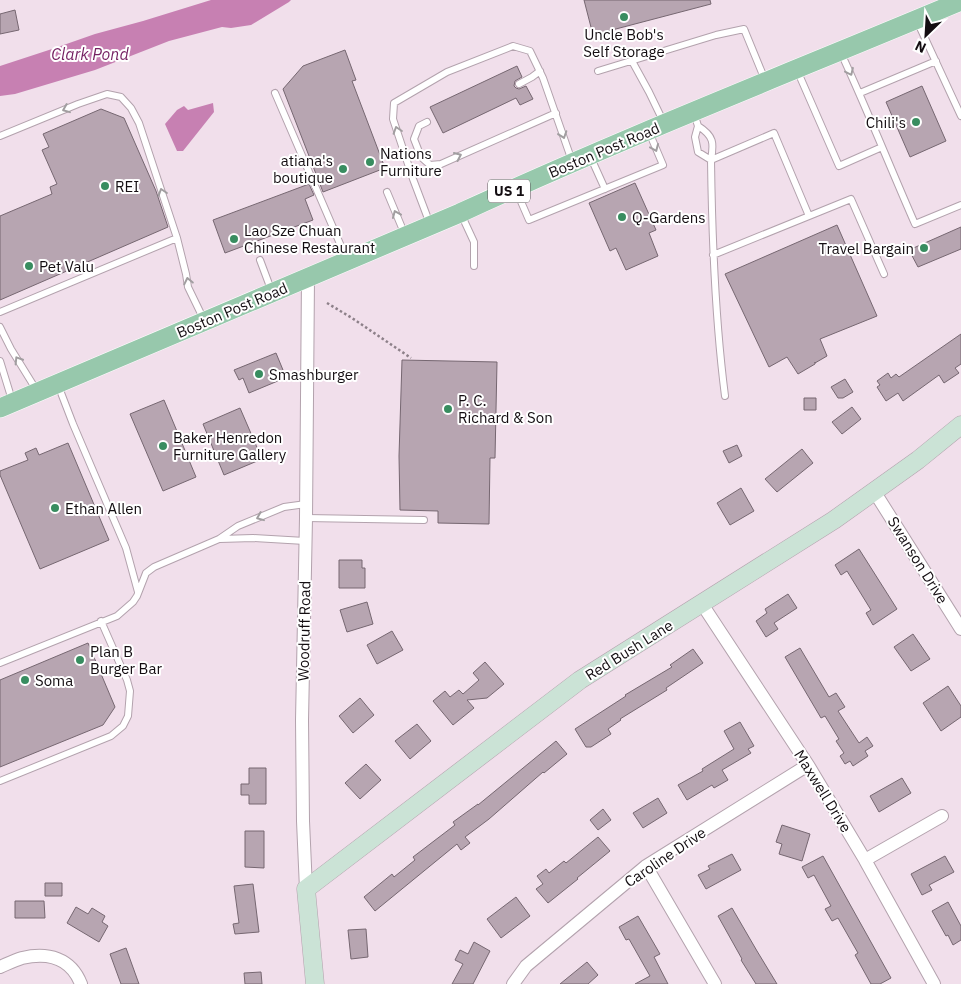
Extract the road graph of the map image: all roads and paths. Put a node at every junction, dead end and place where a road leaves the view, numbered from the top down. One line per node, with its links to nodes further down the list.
1 (961, 0): 2 (main road, Boston Post Road / US 1)
2 (917, 19): 3 (main road, Boston Post Road / US 1); 5 (lane)
3 (840, 52): 6 (main road, Boston Post Road / US 1); 12 (lane, one-way to 12)
4 (632, 60): 8 (lane); 9 (lane); 17 (lane)
5 (936, 61): 12 (lane); 14 (lane)
6 (796, 69): 9 (main road, Boston Post Road / US 1); 19 (lane)
7 (540, 71): 10 (lane); 13 (lane); 28 (lane, one-way to 7)
8 (598, 72)
9 (766, 81): 15 (main road, Boston Post Road / US 1)
10 (519, 84)
11 (275, 93): 33 (lane)
12 (860, 93): 19 (lane)
13 (556, 113): 16 (lane, one-way to 13); 20 (lane, one-way to 20)
14 (961, 116)
15 (696, 119): 17 (main road, Boston Post Road / US 1); 21 (lane); 21 (lane)
16 (426, 122)
17 (656, 128): 20 (main road, Boston Post Road / US 1); 23 (lane, one-way to 23)
18 (0, 136): 30 (lane, one-way to 18)
19 (882, 147): 25 (lane)
20 (581, 159): 22 (main road, Boston Post Road / US 1); 23 (lane)
21 (711, 160): 27 (lane); 31 (lane)
22 (515, 187): 23 (lane); 26 (main road, Boston Post Road / US 1)
23 (605, 189)
24 (387, 192): 29 (lane, one-way to 24)
25 (961, 206)
26 (460, 213): 28 (main road, Boston Post Road / US 1); 34 (lane)
27 (809, 216): 31 (lane); 35 (lane)
28 (431, 225): 29 (main road, Boston Post Road / US 1)
29 (405, 236): 33 (main road, Boston Post Road / US 1)
30 (177, 238): 39 (lane); 40 (lane, one-way to 30)
31 (713, 255): 46 (lane)
32 (260, 260): 37 (lane)
33 (348, 261): 36 (main road, Boston Post Road / US 1)
34 (474, 266)
35 (884, 274)
36 (308, 278): 37 (main road, Boston Post Road / US 1); 50 (street, Woodruff Road)
37 (273, 293): 40 (main road, Boston Post Road / US 1)
38 (327, 303): 42 (path)
39 (0, 312)
40 (205, 322): 44 (main road, Boston Post Road / US 1)
41 (0, 327): 45 (lane, one-way to 41)
42 (411, 358)
43 (0, 360): 47 (lane)
44 (58, 384): 45 (main road, Boston Post Road / US 1); 55 (lane)
45 (38, 392): 47 (main road, Boston Post Road / US 1)
46 (725, 396)
47 (6, 405)
48 (961, 425): 49 (street, Red Bush Lane)
49 (874, 491): 56 (street, Red Bush Lane); 58 (street, Swanson Drive)
50 (306, 504): 51 (street, Woodruff Road); 53 (lane, one-way to 53)
51 (306, 518): 52 (lane); 54 (street, Woodruff Road)
52 (424, 520)
53 (219, 539): 54 (lane); 55 (lane)
54 (305, 541): 65 (street, Woodruff Road)
55 (138, 592): 57 (lane)
56 (702, 604): 60 (street, Maxwell Drive); 65 (street, Red Bush Lane)
57 (101, 621): 59 (lane); 61 (lane)
58 (961, 629)
59 (0, 663)
60 (808, 765): 63 (street, Maxwell Drive); 64 (street, Caroline Drive)
61 (0, 781)
62 (942, 816): 63 (street)
63 (866, 860): 71 (street, Maxwell Drive)
64 (646, 866): 69 (street, Caroline Drive); 70 (street)
65 (306, 889): 68 (street, Woodruff Road)
66 (0, 967): 67 (street)
67 (81, 984)
68 (314, 984)
69 (513, 984)
70 (715, 984)
71 (934, 984)

